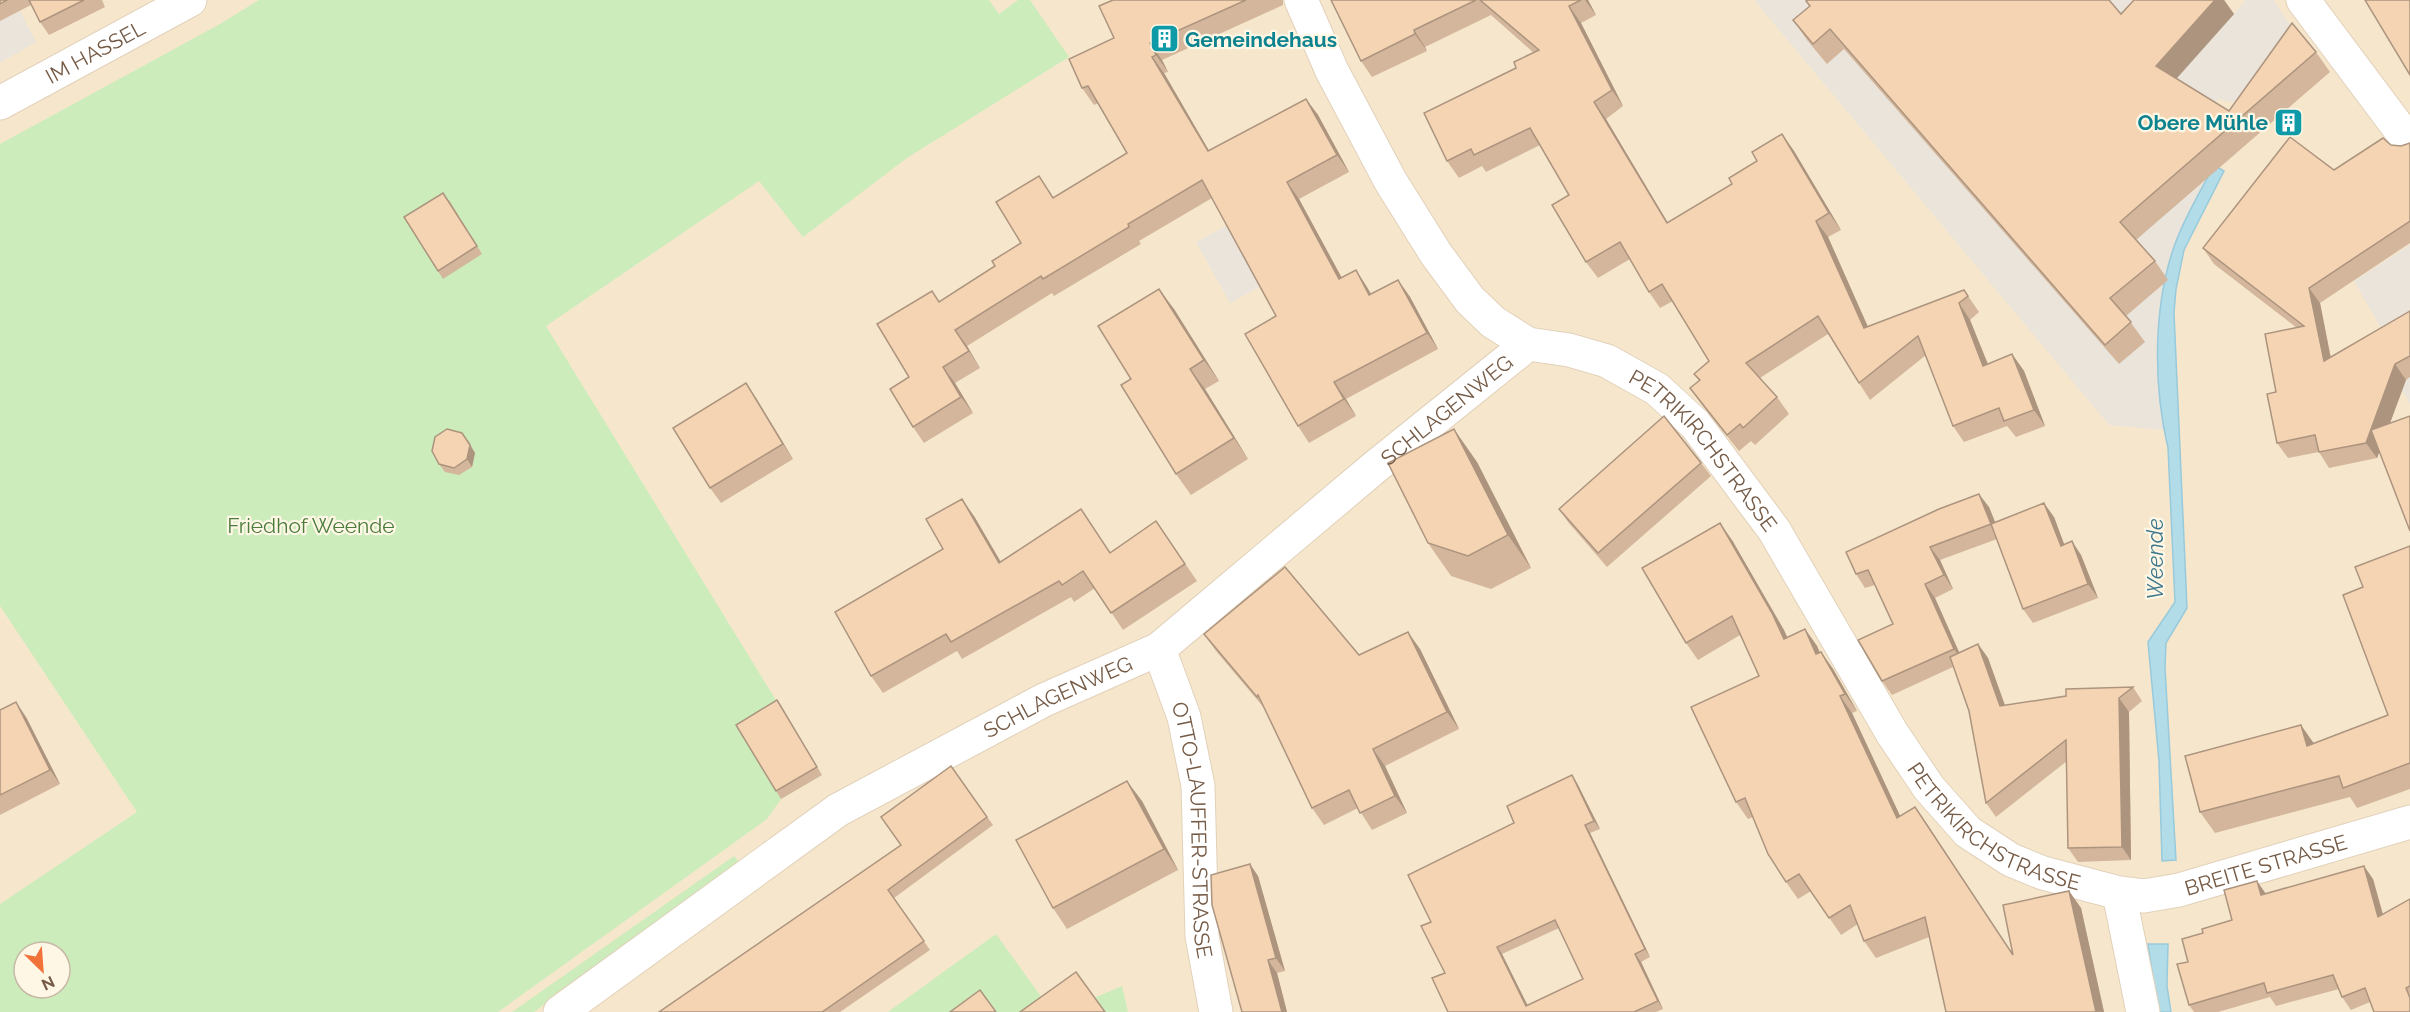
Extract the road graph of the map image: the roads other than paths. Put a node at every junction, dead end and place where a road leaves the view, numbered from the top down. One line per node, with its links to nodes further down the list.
1 (190, 0): 4 (street, IM HASSEL)
2 (1301, 0): 6 (street, PETRIKIRCHSTRASSE)
3 (2312, 13): 5 (street)
4 (0, 103)
5 (2410, 143)
6 (1528, 344): 7 (street, SCHLAGENWEG); 9 (street, PETRIKIRCHSTRASSE)
7 (1159, 649): 10 (street, SCHLAGENWEG); 11 (street, OTTO-LAUFFER-STRASSE)
8 (2408, 829): 9 (street, BREITE STRASSE)
9 (2119, 893): 12 (street)
10 (560, 1012)
11 (1216, 1012)
12 (2143, 1012)

